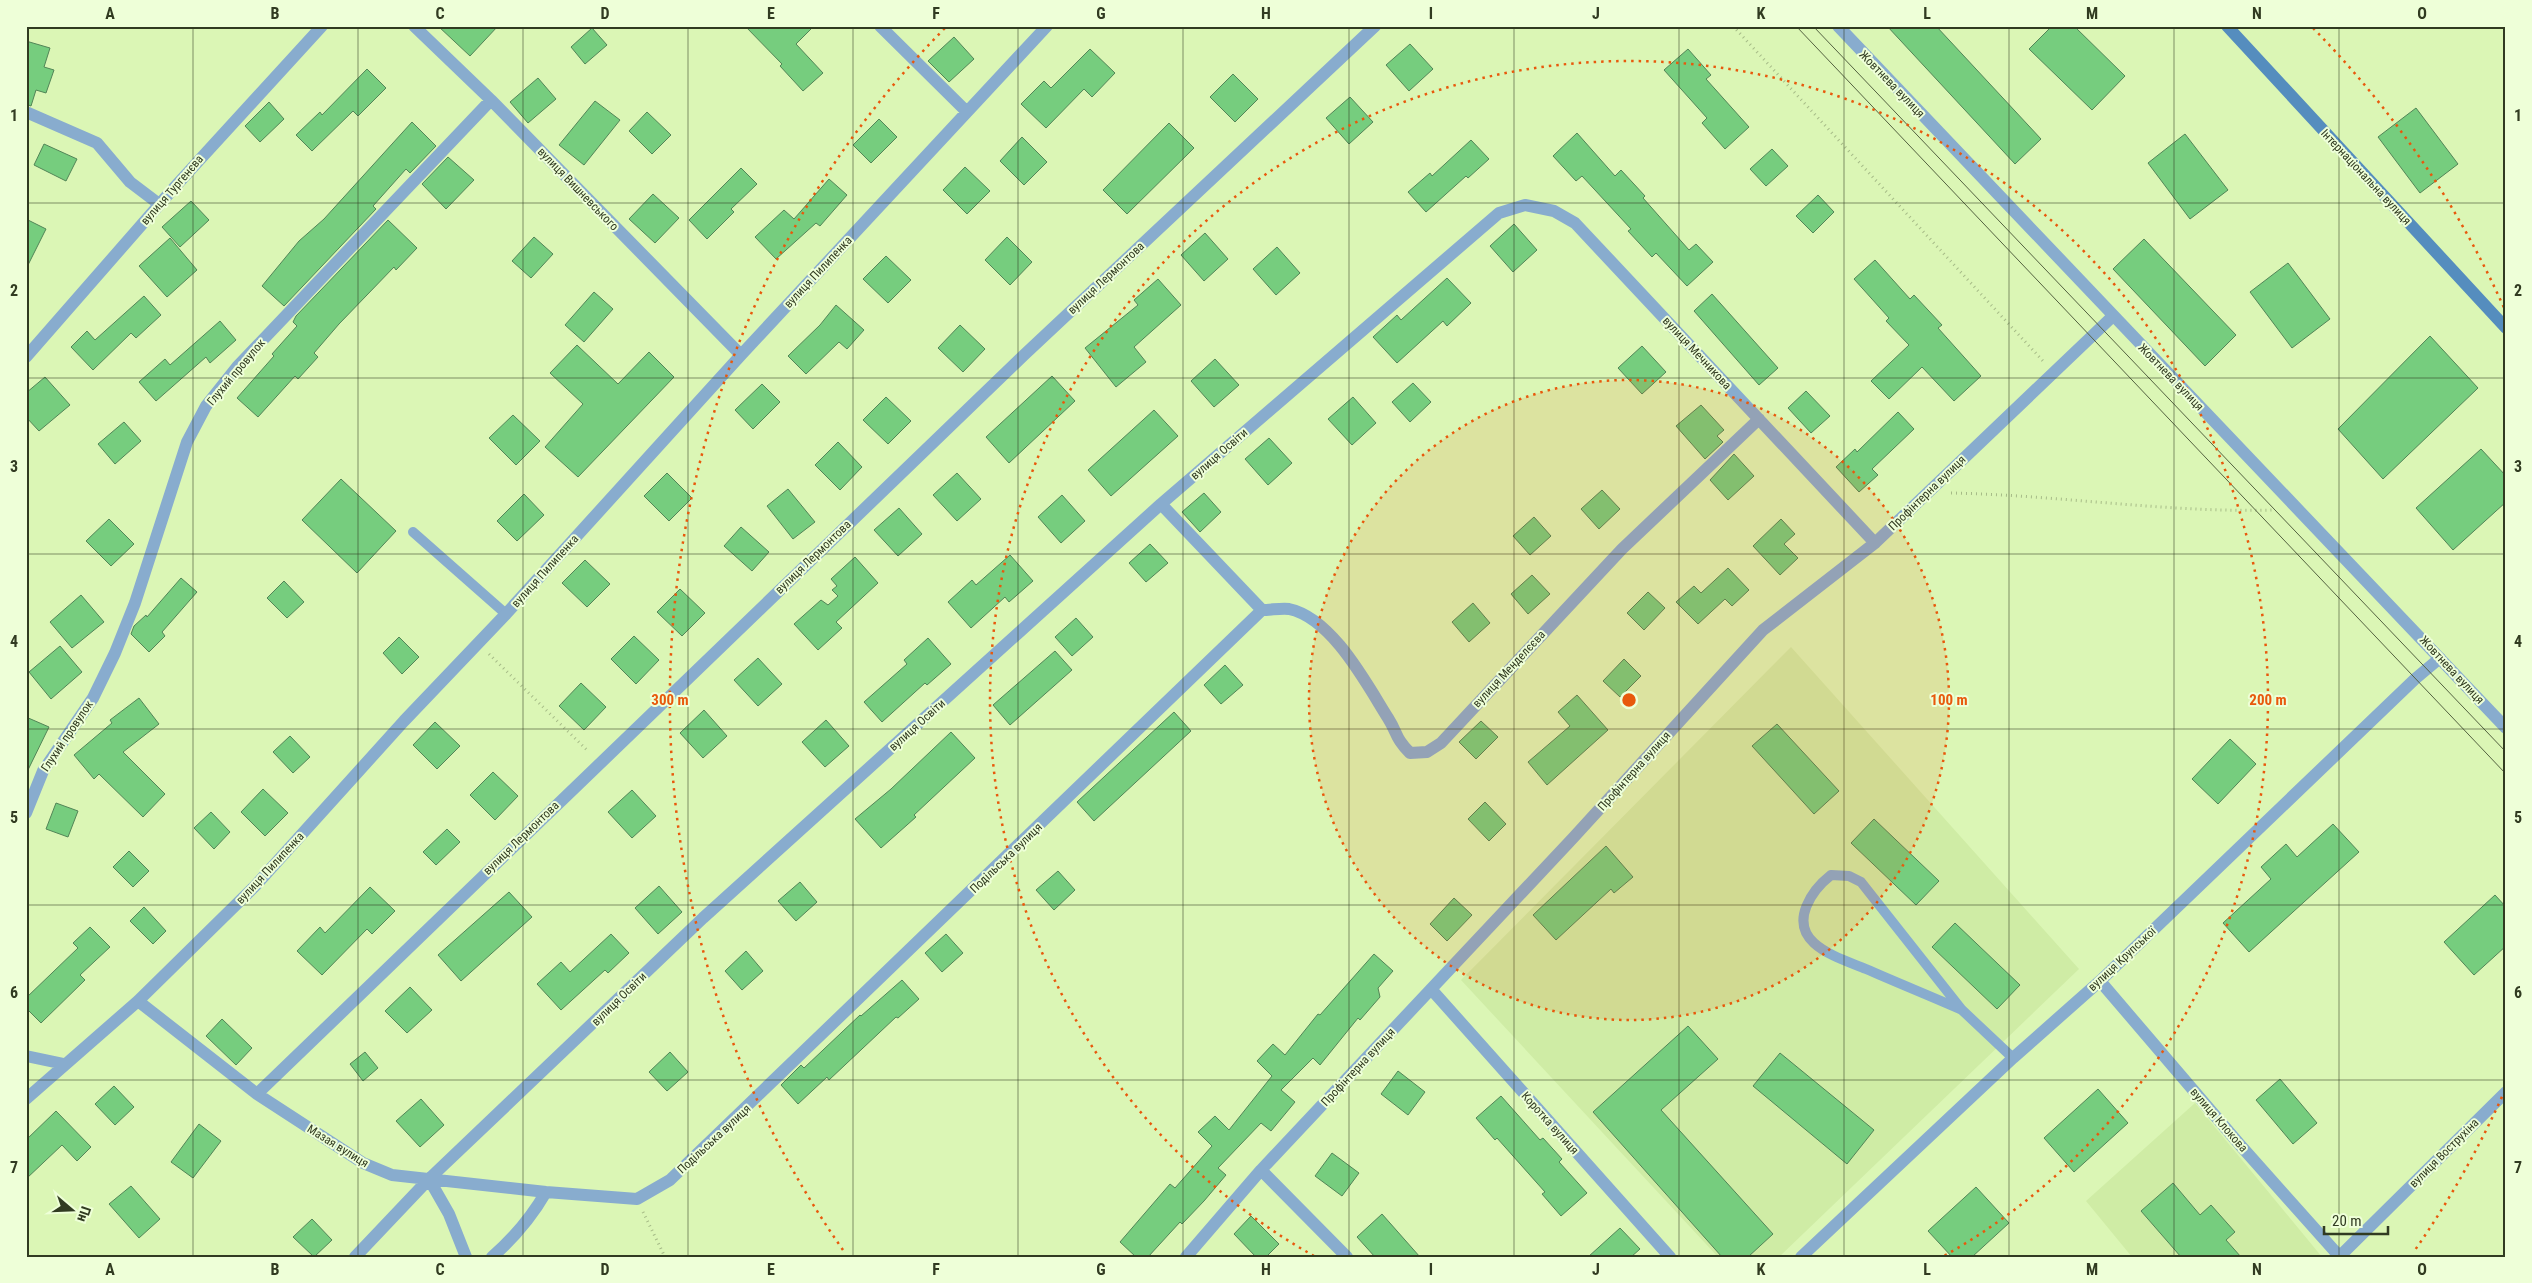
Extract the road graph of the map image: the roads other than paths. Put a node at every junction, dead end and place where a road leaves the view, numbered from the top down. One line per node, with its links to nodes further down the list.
1 (322, 26): 11 (street, вулиця Тургенєва)
2 (414, 26): 8 (street, вулиця Вишневського)
3 (880, 26): 10 (street)
4 (1047, 26): 10 (street, вулиця Пилипенка)
5 (1374, 26): 34 (street, вулиця Лермонтова)
6 (1838, 26): 13 (street, Жовтнева вулиця)
7 (2227, 26): 14 (main road, Інтернаціональна вулиця)
8 (491, 100): 15 (street, вулиця Вишневського); 25 (street, Глухий провулок)
9 (26, 112): 11 (street)
10 (967, 112): 15 (street, вулиця Пилипенка)
11 (159, 204): 16 (street, вулиця Тургенєва)
12 (1499, 213): 17 (street, вулиця Мечникова); 18 (street, вулиця Освіти)
13 (2113, 316): 20 (street, Профінтерна вулиця); 23 (street, Жовтнева вулиця)
14 (2506, 328)
15 (740, 355): 22 (street, вулиця Пилипенка)
16 (26, 357)
17 (1759, 419): 20 (street, вулиця Мечникова); 21 (street, вулиця Менделєєва)
18 (1161, 504): 21 (street); 37 (street, вулиця Освіти)
19 (413, 532): 22 (lane)
20 (1875, 542): 27 (street, Профінтерна вулиця)
21 (1262, 610): 39 (street, Подільська вулиця)
22 (506, 614): 28 (street, вулиця Пилипенка)
23 (2440, 658): 24 (street, Жовтнева вулиця); 26 (street, вулиця Крупської)
24 (2506, 728)
25 (26, 813)
26 (2100, 981): 31 (street, вулиця Крупської); 47 (street, вулиця Клокова)
27 (1431, 989): 36 (street, Профінтерна вулиця); 45 (street, Коротка вулиця)
28 (138, 1001): 32 (street, вулиця Пилипенка); 34 (street, Мазая вулиця)
29 (1962, 1010): 29 (lane); 31 (lane)
30 (26, 1056): 32 (street)
31 (2013, 1058): 46 (street, вулиця Крупської)
32 (64, 1064): 35 (street, вулиця Пилипенка)
33 (2506, 1092): 47 (street, вулиця Вострухіна)
34 (257, 1094): 37 (street, Мазая вулиця)
35 (26, 1099)
36 (1261, 1170): 43 (street, Профінтерна вулиця); 44 (street)
37 (429, 1179): 38 (street, Мазая вулиця); 40 (street, вулиця Освіти); 41 (street)
38 (546, 1192): 39 (street, Мазая вулиця); 42 (street)
39 (637, 1199)
40 (355, 1257)
41 (466, 1257)
42 (492, 1257)
43 (1186, 1257)
44 (1347, 1257)
45 (1670, 1257)
46 (1801, 1257)
47 (2340, 1257)

